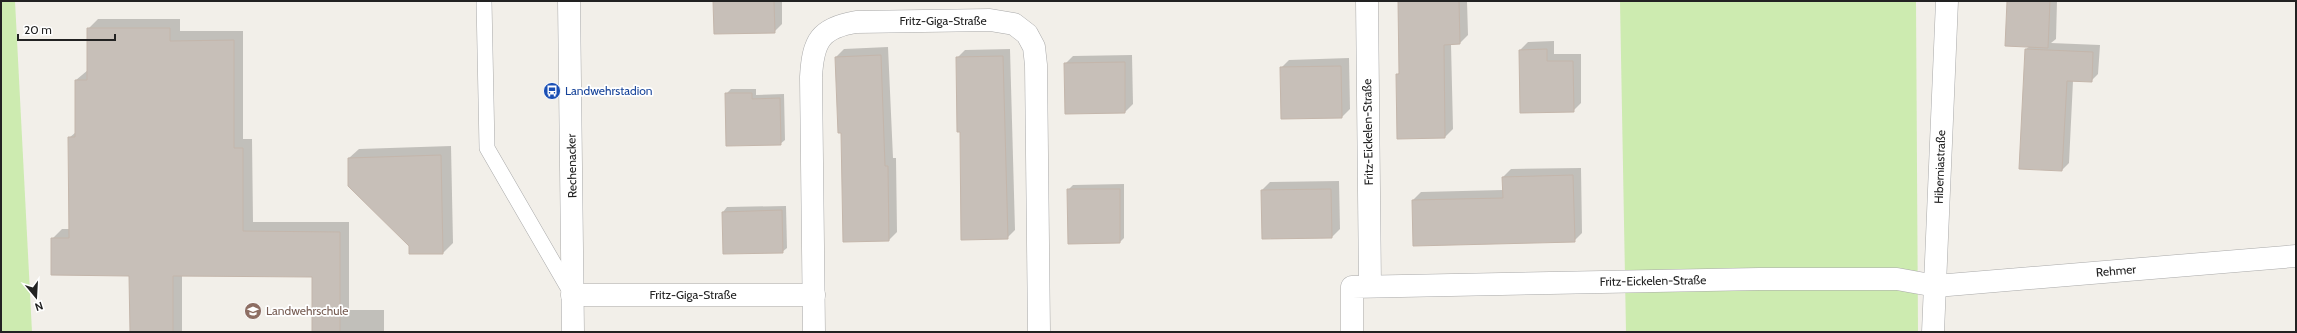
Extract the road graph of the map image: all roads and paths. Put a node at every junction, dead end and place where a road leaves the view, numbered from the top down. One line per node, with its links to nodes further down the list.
1 (484, 1): 8 (lane)
2 (569, 1): 8 (street, Rechenacker)
3 (1367, 1): 6 (street, Fritz-Eickelen-Straße)
4 (1947, 1): 7 (street, Hiberniastraße)
5 (2296, 256): 7 (street, Rehmer)
6 (1370, 286): 7 (street, Fritz-Eickelen-Straße); 13 (street, Fritz-Eickelen-Straße)
7 (1936, 286): 14 (street, Hiberniastraße)
8 (572, 295): 9 (street, Fritz-Giga-Straße); 10 (street, Rechenacker)
9 (814, 296): 11 (street, Fritz-Giga-Straße); 12 (street, Fritz-Giga-Straße)
10 (573, 332)
11 (814, 332)
12 (1039, 332)
13 (1352, 332)
14 (1933, 332)

